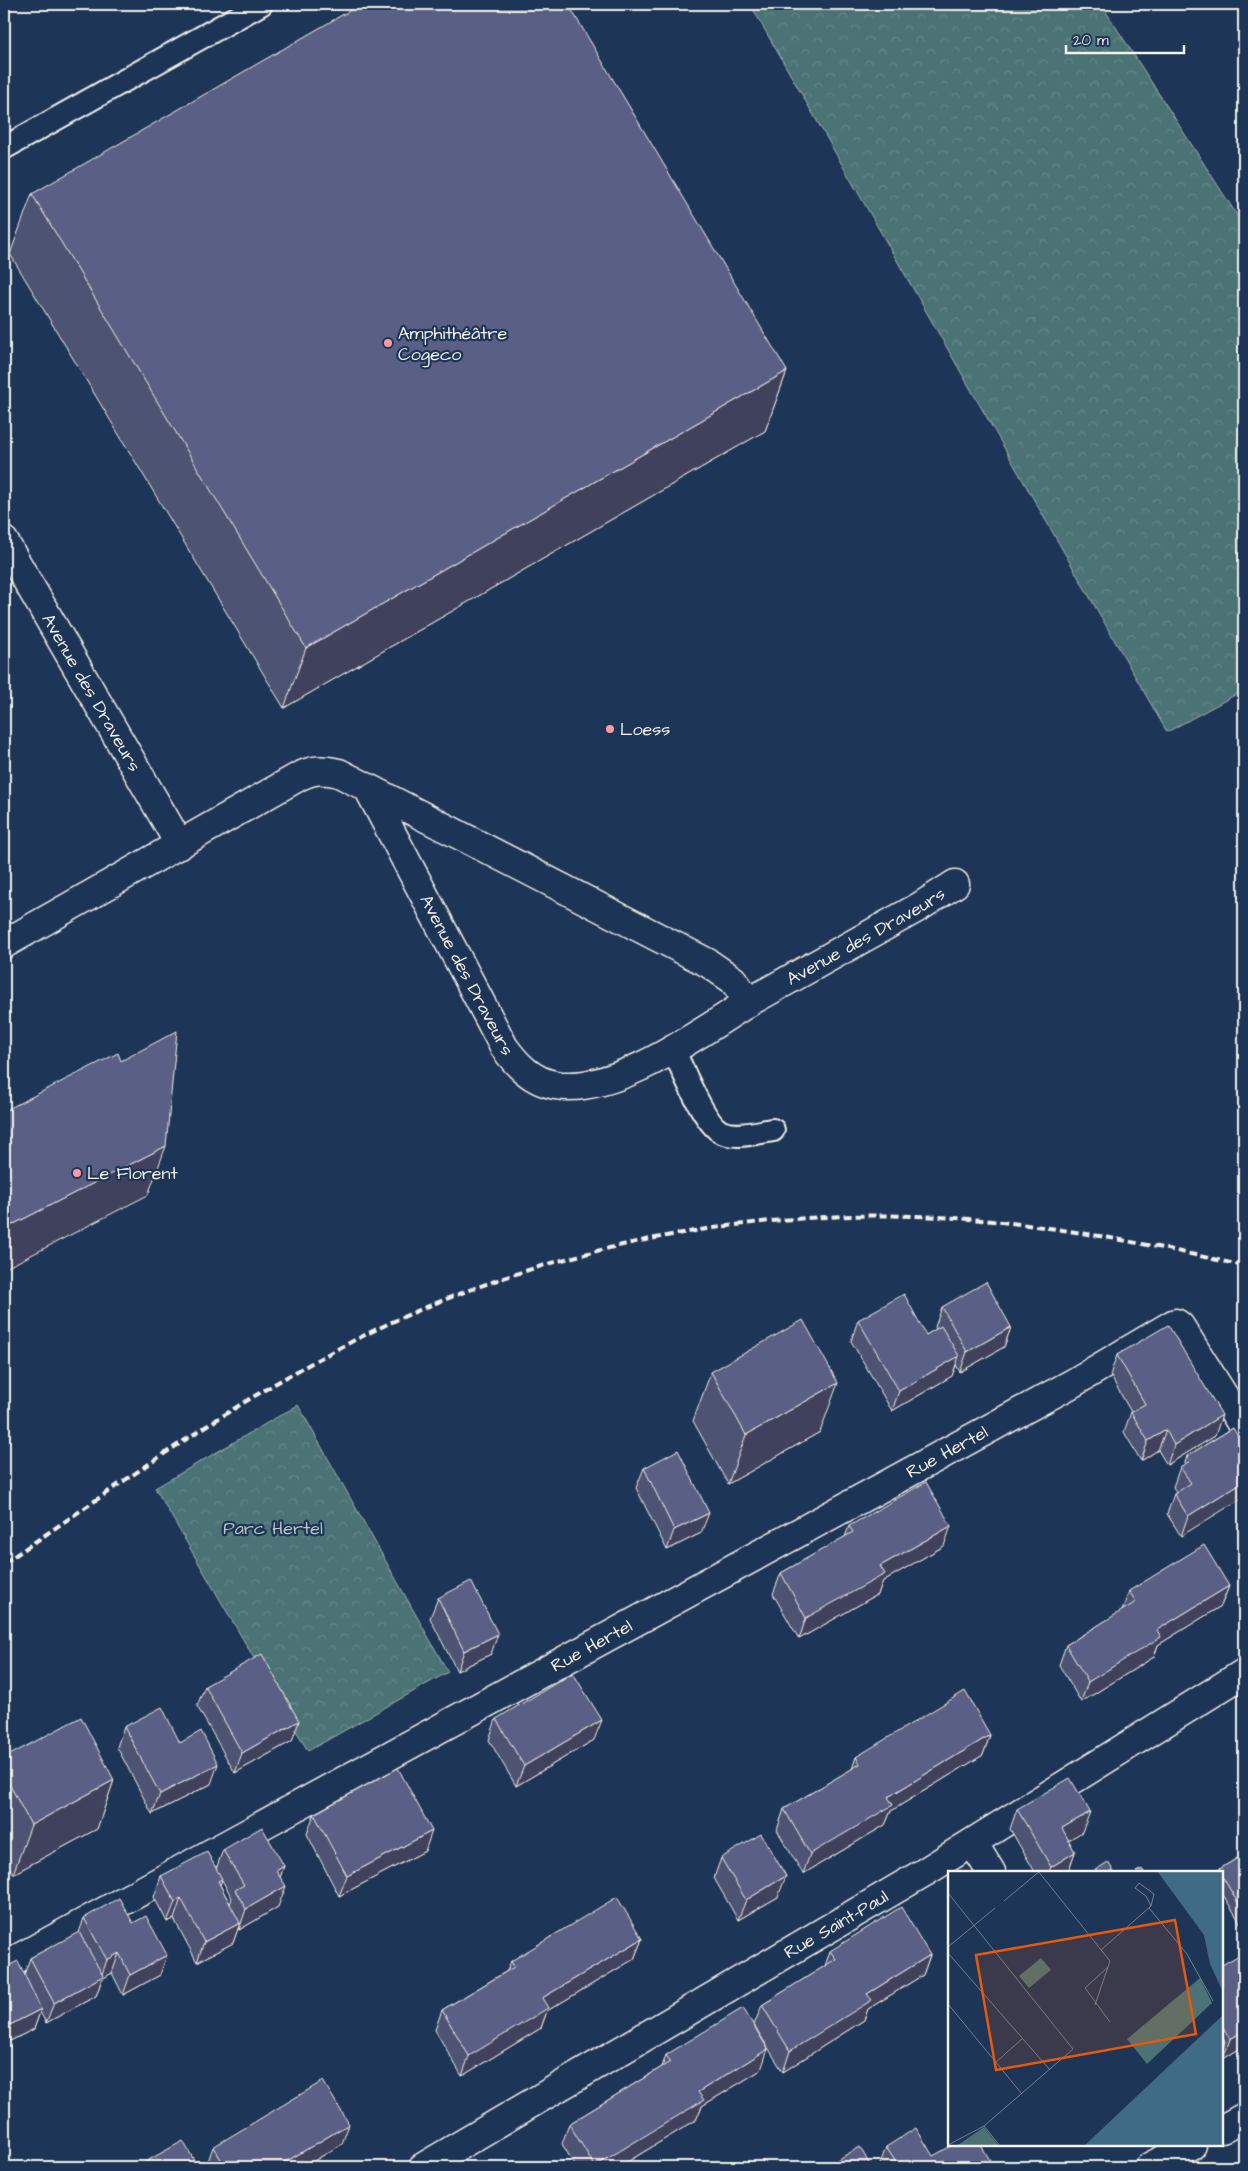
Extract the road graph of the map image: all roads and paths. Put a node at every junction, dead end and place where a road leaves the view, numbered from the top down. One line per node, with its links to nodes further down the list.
1 (261, 4): 2 (lane)
2 (4, 148)
3 (4, 540): 5 (street, Avenue des Draveurs)
4 (368, 788): 5 (street); 8 (street); 9 (street, Avenue des Draveurs)
5 (180, 845): 7 (street)
6 (955, 884): 8 (street, Avenue des Draveurs)
7 (4, 944)
8 (749, 1002): 9 (street, Avenue des Draveurs)
9 (673, 1049): 10 (lane)
10 (773, 1130)
11 (1244, 1428): 15 (street, Rue Hertel)
12 (1244, 1673): 13 (street, Rue Saint-Paul)
13 (974, 1842): 14 (street); 20 (street, Rue Saint-Paul)
14 (990, 1871)
15 (4, 1966)
16 (1244, 2117): 17 (street)
17 (1223, 2129)
18 (1189, 2146): 19 (street)
19 (1154, 2157)
20 (423, 2167)

